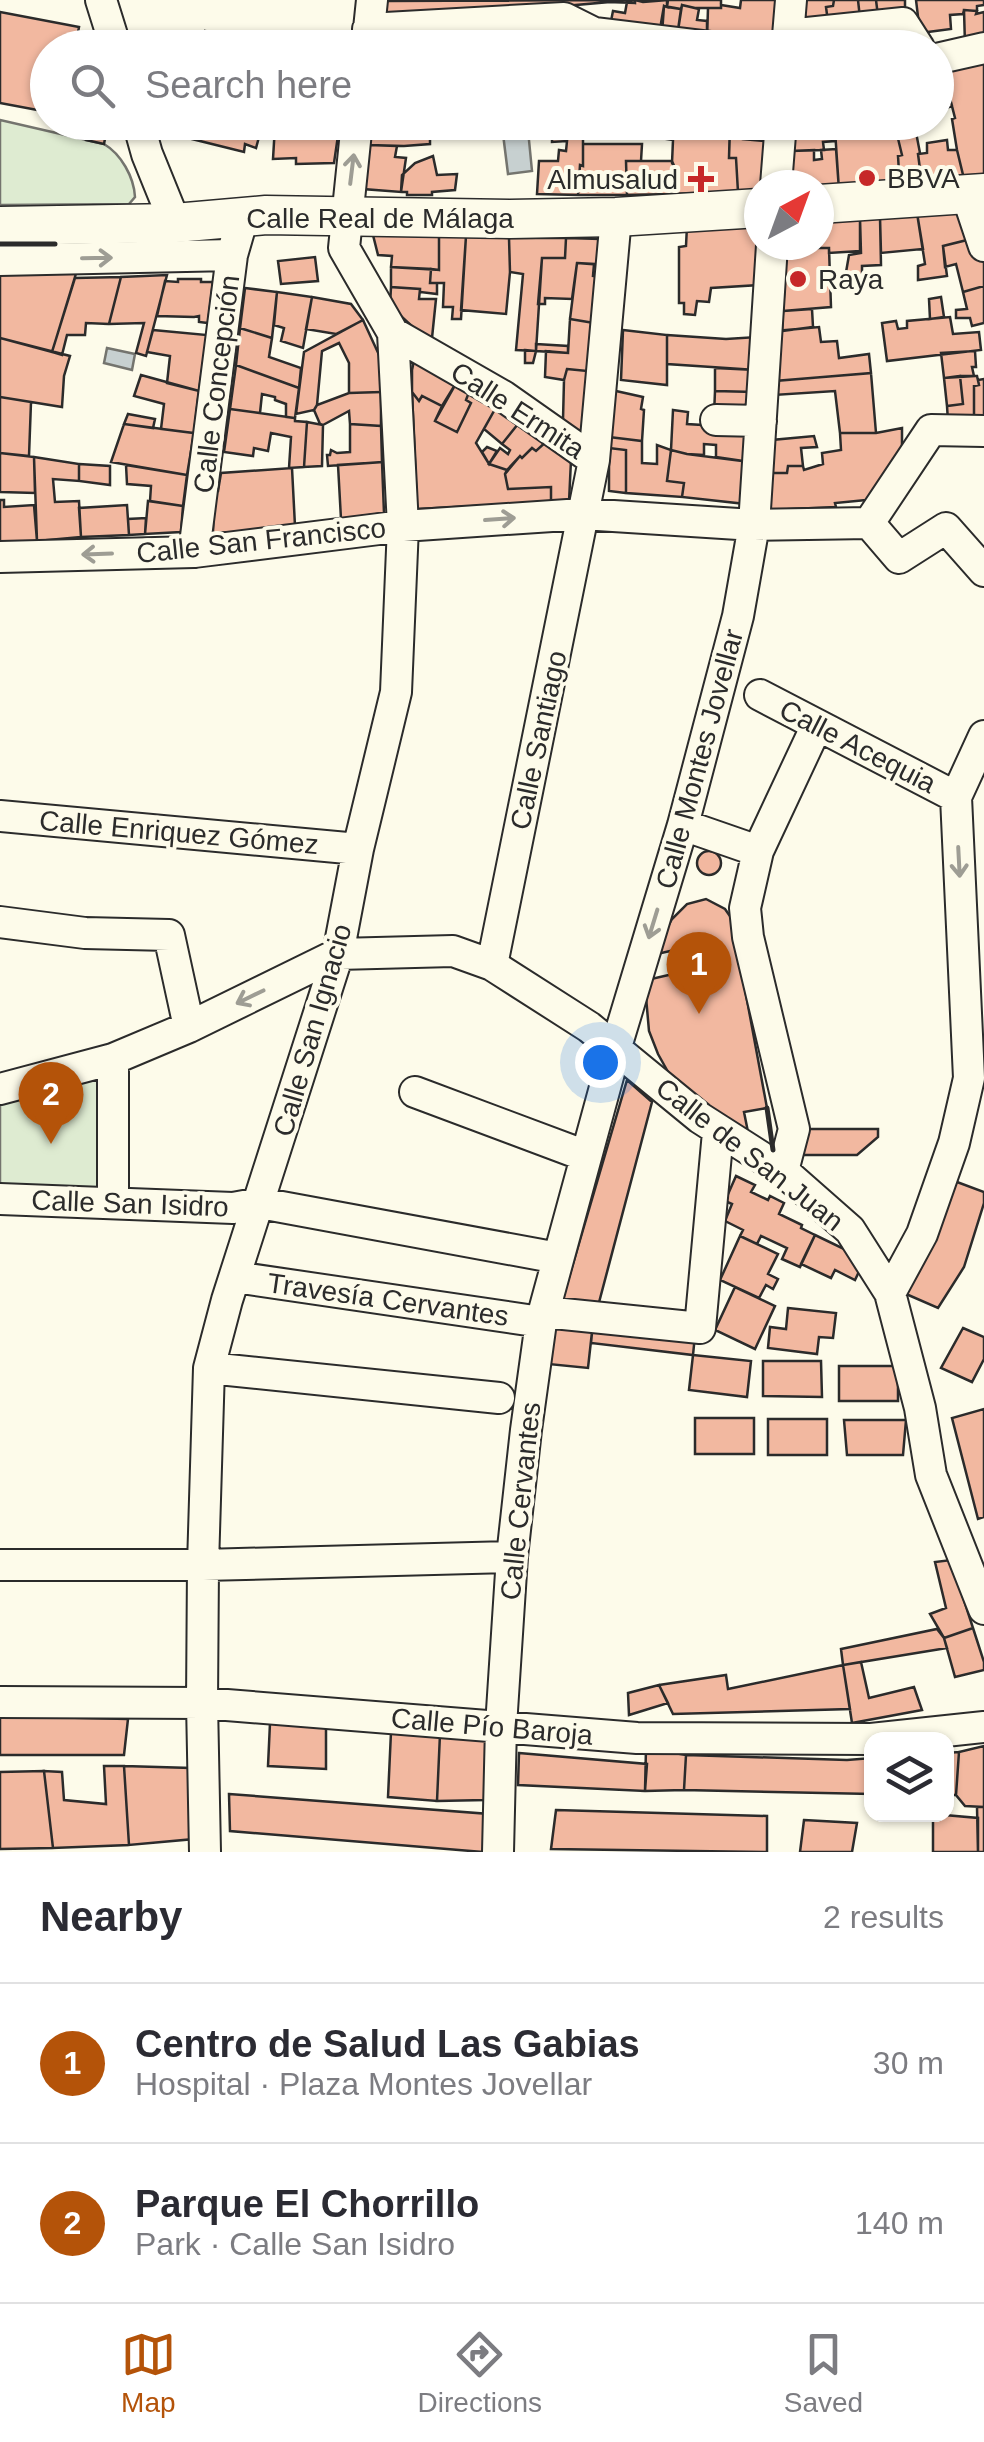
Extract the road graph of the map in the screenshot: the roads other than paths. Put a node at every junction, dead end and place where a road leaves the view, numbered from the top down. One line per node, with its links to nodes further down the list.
1 (102, 0): 4 (street)
2 (791, 0): 8 (street)
3 (369, 26): 5 (street)
4 (111, 30)
5 (447, 30)
6 (535, 30): 7 (street)
7 (588, 30)
8 (788, 30)
9 (858, 30): 10 (street)
10 (907, 30)
11 (984, 48): 12 (street)
12 (954, 55)
13 (143, 140): 24 (street)
14 (356, 140): 21 (street, Calle San Ignacio, one-way to 14)
15 (780, 140): 16 (street)
16 (777, 170)
17 (984, 193): 18 (main road)
18 (834, 203)
19 (984, 207): 26 (street)
20 (744, 209): 23 (main road, Calle Real de Málaga)
21 (346, 216): 22 (main road, Calle Real de Málaga); 23 (main road, Calle Real de Málaga); 30 (street, Calle San Ignacio)
22 (244, 217): 24 (main road, Calle Real de Málaga); 27 (street, Calle Concepción)
23 (616, 217): 34 (street)
24 (175, 222): 25 (main road, Calle Real de Málaga)
25 (0, 226)
26 (984, 246)
27 (232, 255): 28 (street, Calle Real de Málaga, one-way to 27); 39 (street, Calle Concepción)
28 (0, 260)
29 (771, 260): 32 (street, Calle Montes Jovellar)
30 (393, 333): 34 (street, Calle Ermita); 38 (street, Calle San Ignacio)
31 (716, 420): 32 (street)
32 (761, 420): 37 (street, Calle Montes Jovellar)
33 (982, 433): 36 (street)
34 (594, 460): 35 (street, Calle Ermita)
35 (582, 514): 37 (street, Calle San Francisco); 38 (street, Calle San Francisco, one-way to 35); 52 (street, Calle Santiago)
36 (870, 523): 37 (street, Calle San Francisco); 41 (street)
37 (754, 525): 47 (street, Calle Montes Jovellar)
38 (403, 526): 39 (street, Calle San Francisco); 48 (street, Calle San Ignacio)
39 (194, 552): 40 (street, Calle San Francisco, one-way to 40)
40 (1, 562)
41 (984, 571)
42 (760, 695): 43 (street, Calle Acequia)
43 (817, 725): 45 (street, Calle Acequia); 49 (street)
44 (984, 736): 45 (street)
45 (956, 797): 53 (street, one-way to 53)
46 (0, 816): 48 (street, Calle Enriquez Gómez)
47 (684, 825): 49 (street); 55 (street, Calle Montes Jovellar, one-way to 55)
48 (358, 849): 51 (street, Calle San Ignacio)
49 (758, 851): 61 (street)
50 (0, 922): 54 (street)
51 (338, 954): 52 (street, Calle de San Juan); 54 (street, one-way to 54); 64 (street, Calle San Ignacio)
52 (492, 965): 55 (street, Calle de San Juan)
53 (975, 994): 67 (street)
54 (189, 1026): 56 (street)
55 (616, 1048): 59 (street, Calle de San Juan); 60 (street, Calle Cervantes)
56 (113, 1059): 57 (street); 63 (street)
57 (0, 1089)
58 (415, 1092): 60 (street)
59 (718, 1132): 61 (street, Calle de San Juan); 68 (street, Travesía Cervantes)
60 (586, 1156): 65 (street, Calle Cervantes)
61 (782, 1171): 67 (street, Calle de San Juan)
62 (0, 1199): 63 (street, Calle San Isidro)
63 (112, 1202): 64 (street, Calle San Isidro)
64 (260, 1203): 65 (street, Calle San Isidro); 66 (street, Calle San Ignacio)
65 (558, 1258): 68 (street, Calle Cervantes)
66 (235, 1276): 68 (street, Travesía Cervantes); 69 (street, Calle San Ignacio)
67 (890, 1293): 71 (street, Calle de San Juan)
68 (542, 1317): 72 (street, Calle Cervantes)
69 (209, 1368): 70 (street); 74 (street, Calle San Ignacio)
70 (500, 1398)
71 (974, 1556): 75 (street, Calle de San Juan)
72 (512, 1558): 74 (street); 78 (street, Calle Cervantes)
73 (0, 1564): 74 (street)
74 (203, 1565): 77 (street, Calle San Ignacio)
75 (984, 1608)
76 (0, 1702): 77 (street, Calle Pío Baroja)
77 (202, 1702): 78 (street, Calle Pío Baroja); 80 (street, Calle San Ignacio)
78 (501, 1726): 79 (street, Calle Pío Baroja); 81 (street, Calle Cervantes)
79 (984, 1727)
80 (205, 1852)
81 (498, 1852)

